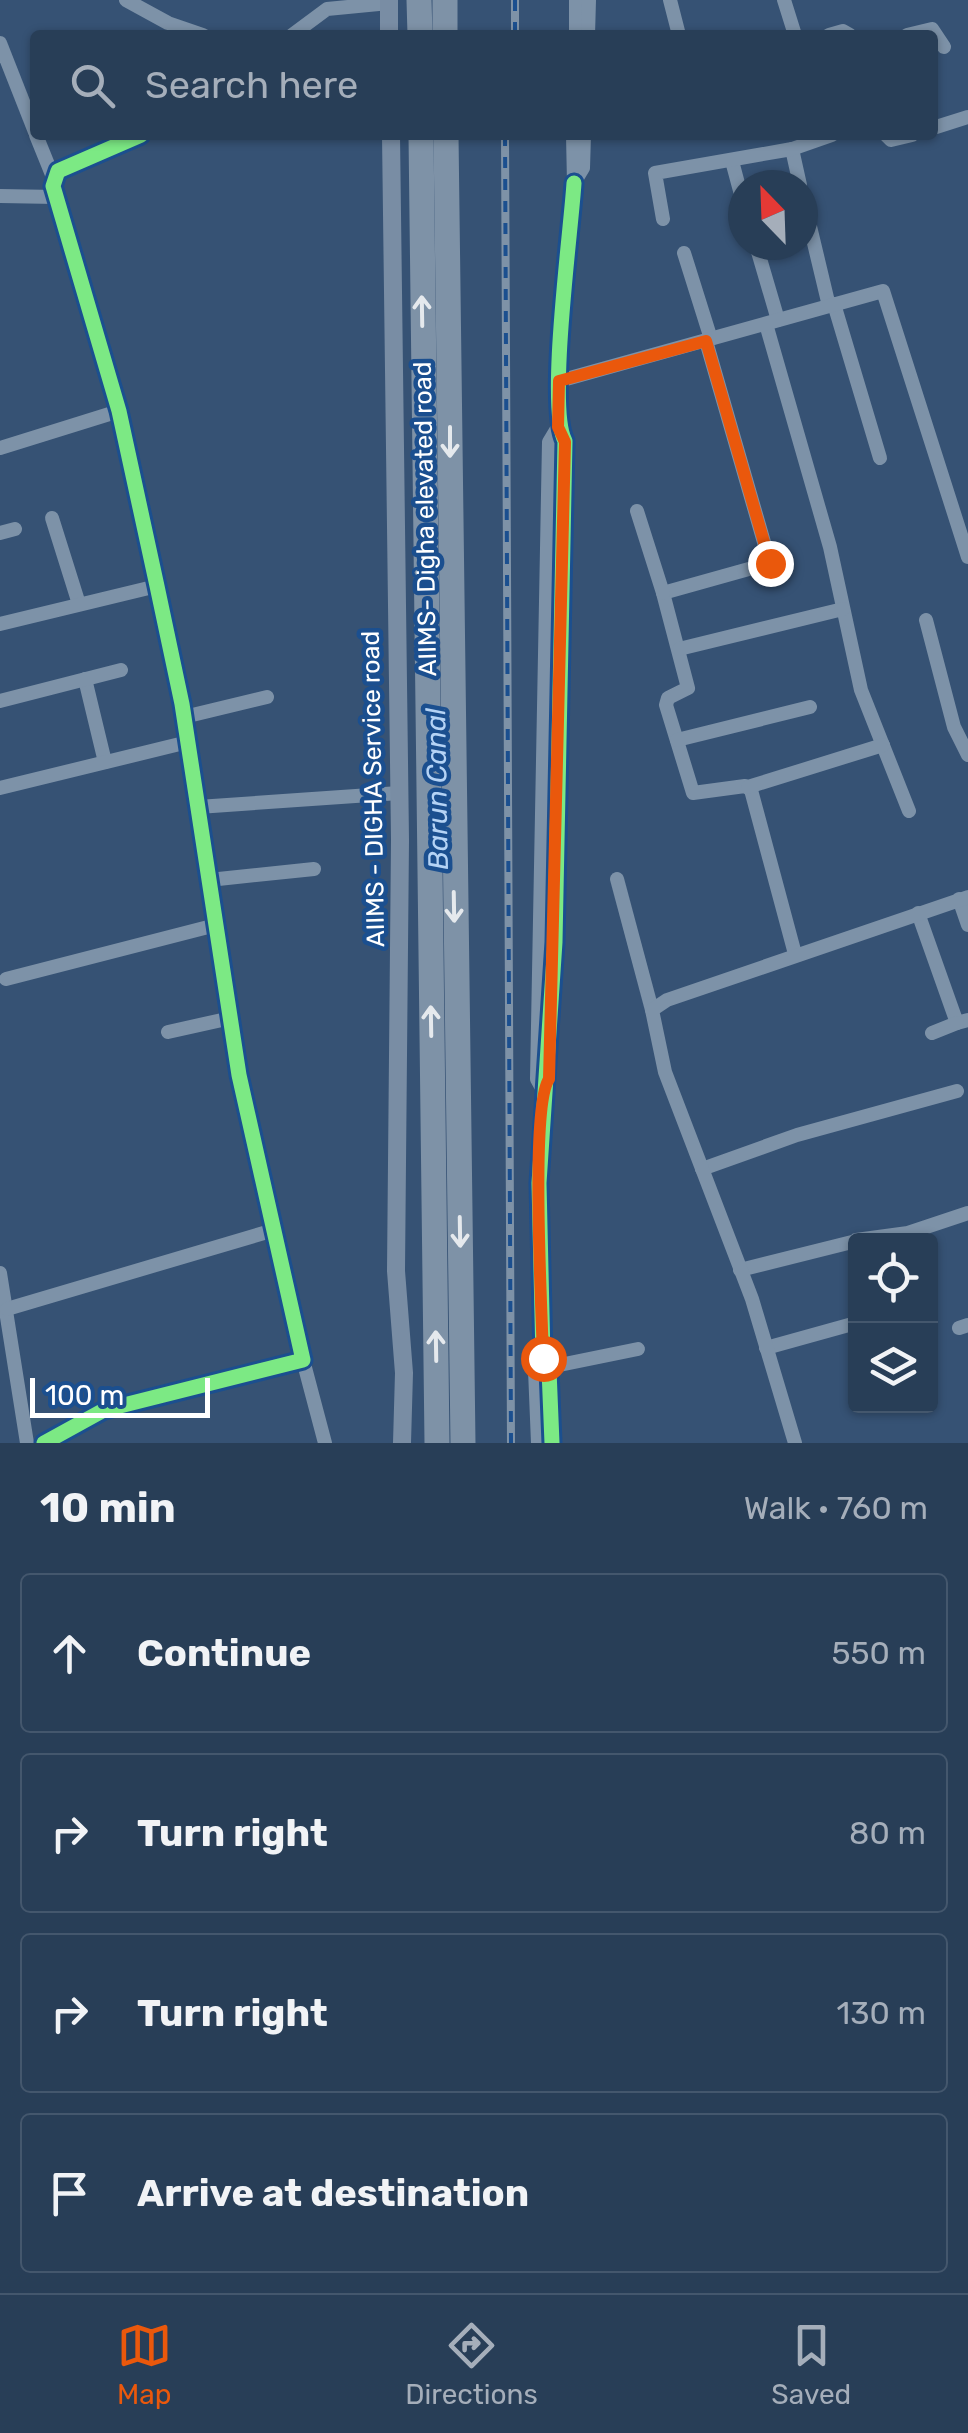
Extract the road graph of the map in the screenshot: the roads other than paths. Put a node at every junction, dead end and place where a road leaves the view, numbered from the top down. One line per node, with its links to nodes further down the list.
1 (126, 0): 9 (street)
2 (419, 0): 12 (highway)
3 (445, 0): 13 (highway)
4 (576, 0): 14 (street)
5 (589, 0): 15 (street)
6 (670, 0): 16 (street)
7 (784, 0): 17 (street)
8 (390, 2): 10 (street); 11 (main road)
9 (191, 30)
10 (299, 30)
11 (389, 30)
12 (420, 30)
13 (445, 30)
14 (576, 30)
15 (588, 30)
16 (677, 30)
17 (793, 30)
18 (938, 38): 20 (street)
19 (0, 43): 22 (street)
20 (944, 47)
21 (968, 117): 23 (street)
22 (30, 118)
23 (938, 126)
24 (39, 140): 36 (street)
25 (129, 140): 36 (street)
26 (390, 140): 74 (main road, AIIMS - DIGHA Service road)
27 (421, 140): 109 (highway, AIIMS- Digha elevated road, one-way to 27)
28 (446, 140): 110 (highway, AIIMS- Digha elevated road, one-way to 110)
29 (573, 140): 37 (street)
30 (584, 140): 37 (street)
31 (818, 140): 32 (street)
32 (792, 149): 33 (street); 35 (street)
33 (732, 161): 34 (street); 40 (street)
34 (734, 170)
35 (797, 170)
36 (53, 178): 39 (street)
37 (574, 183): 47 (street)
38 (0, 196): 39 (street)
39 (56, 197): 48 (street)
40 (663, 218)
41 (684, 254): 46 (street)
42 (818, 255): 44 (street)
43 (759, 260): 45 (street)
44 (831, 305): 45 (street); 50 (street); 53 (street)
45 (772, 322): 46 (street); 57 (street)
46 (709, 340): 47 (street); 55 (street)
47 (559, 381): 104 (street)
48 (118, 411): 49 (street); 54 (street)
49 (0, 448)
50 (880, 458)
51 (637, 512): 55 (street)
52 (52, 518): 56 (street)
53 (968, 557)
54 (158, 586): 56 (street); 66 (street)
55 (663, 593): 60 (street)
56 (79, 604): 59 (street)
57 (843, 609): 60 (street); 69 (street)
58 (926, 620): 70 (street)
59 (0, 624)
60 (679, 649): 67 (street)
61 (120, 670): 62 (street)
62 (85, 679): 64 (street); 71 (street)
63 (267, 697): 66 (street)
64 (0, 701)
65 (810, 706): 67 (street)
66 (184, 717): 68 (street)
67 (677, 740): 72 (street)
68 (188, 742): 71 (street); 75 (street)
69 (883, 745): 72 (street); 76 (street)
70 (967, 751)
71 (105, 762): 73 (street)
72 (748, 787): 84 (street)
73 (0, 788)
74 (399, 793): 75 (street); 108 (main road, AIIMS - DIGHA Service road)
75 (198, 807): 79 (street)
76 (908, 811)
77 (314, 869): 79 (street)
78 (618, 878): 86 (street)
79 (209, 880): 82 (street)
80 (964, 898): 81 (street); 83 (street)
81 (918, 913): 84 (street); 88 (street)
82 (216, 925): 85 (street); 87 (street)
83 (968, 925)
84 (795, 954): 86 (street)
85 (6, 980)
86 (652, 1010): 92 (street)
87 (232, 1018): 89 (street); 94 (street)
88 (963, 1022): 90 (street)
89 (168, 1032)
90 (932, 1034)
91 (957, 1092): 92 (street)
92 (702, 1169): 97 (street)
93 (968, 1213): 95 (street)
94 (274, 1230): 99 (street); 103 (street)
95 (902, 1233)
96 (848, 1242): 97 (street)
97 (740, 1270): 102 (street)
98 (0, 1273): 99 (street)
99 (7, 1309): 105 (street)
100 (848, 1325): 102 (street)
101 (638, 1348): 104 (street)
102 (766, 1348): 113 (street)
103 (303, 1360): 106 (street); 107 (street)
104 (542, 1366): 111 (street); 112 (street)
105 (27, 1443)
106 (44, 1443)
107 (325, 1443)
108 (402, 1443)
109 (438, 1443)
110 (463, 1443)
111 (538, 1443)
112 (552, 1443)
113 (795, 1443)

